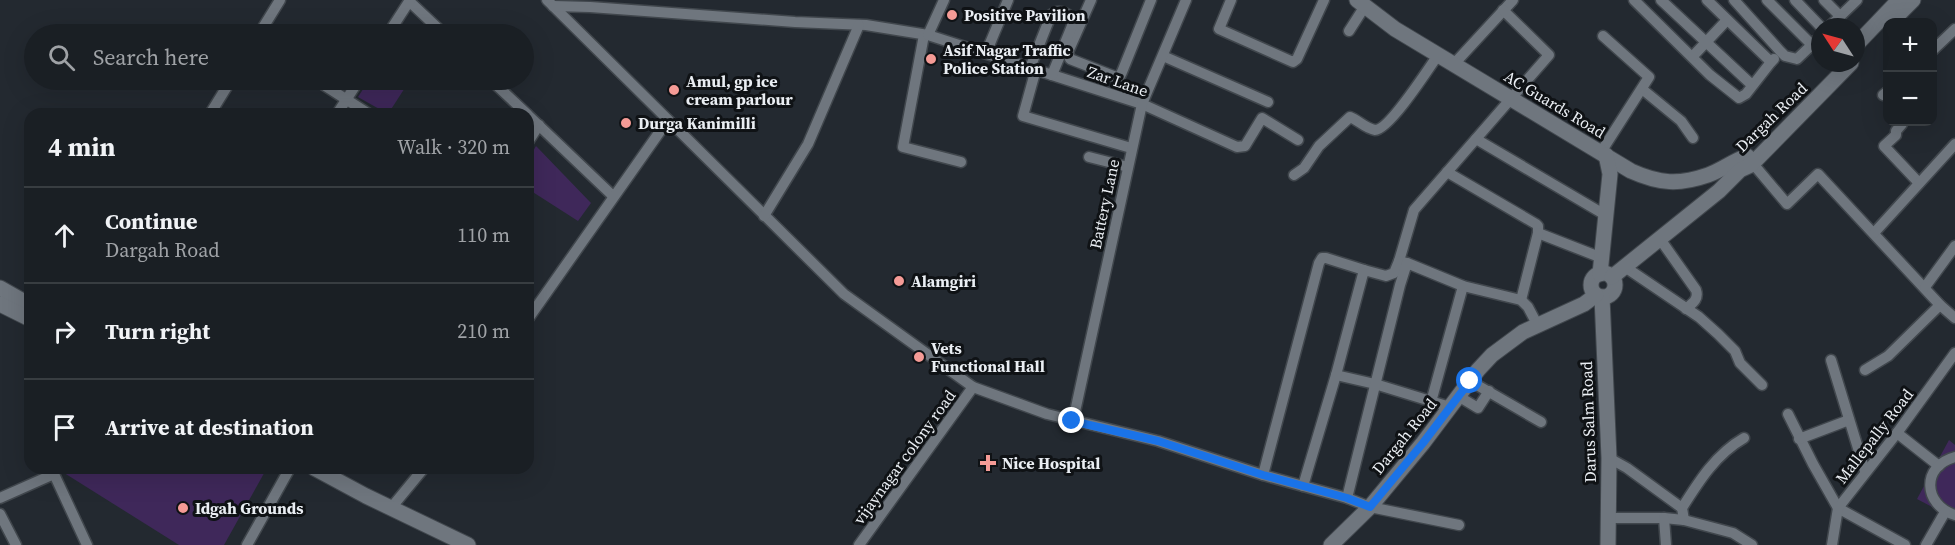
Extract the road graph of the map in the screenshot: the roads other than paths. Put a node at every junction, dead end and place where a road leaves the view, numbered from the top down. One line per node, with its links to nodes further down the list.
1 (280, 0): 30 (street)
2 (944, 0): 37 (street)
3 (1008, 0): 46 (street)
4 (1091, 0): 5 (street)
5 (1151, 0)
6 (1186, 0): 48 (street, Battery Lane)
7 (1224, 0): 29 (street)
8 (1231, 0): 9 (street)
9 (1324, 0)
10 (1513, 0): 24 (street)
11 (1634, 0): 49 (street)
12 (1661, 0): 41 (street)
13 (1707, 0): 28 (street)
14 (1734, 0): 45 (street)
15 (1767, 0): 40 (street)
16 (1795, 0): 26 (street)
17 (1824, 0): 25 (street)
18 (1857, 0): 25 (street)
19 (1899, 0): 39 (main road)
20 (1913, 0): 27 (main road)
21 (409, 1): 31 (street); 32 (street)
22 (1359, 2): 36 (street); 47 (main road, AC Guards Road)
23 (550, 3): 33 (street, Zar Lane); 71 (street)
24 (1503, 10): 51 (street); 62 (street)
25 (1840, 16)
26 (1812, 18)
27 (1895, 18)
28 (1727, 20): 41 (street); 50 (street)
29 (1216, 21)
30 (265, 24)
31 (394, 24)
32 (433, 24)
33 (859, 24): 37 (street, Zar Lane); 89 (street)
34 (1883, 30): 44 (main road)
35 (1955, 30): 43 (street)
36 (1349, 31)
37 (926, 35): 46 (street, Zar Lane); 82 (street)
38 (1603, 36): 57 (street)
39 (1865, 36)
40 (1811, 37)
41 (1707, 42): 49 (street); 56 (street)
42 (1811, 46): 45 (street)
43 (1937, 46)
44 (1865, 49)
45 (1780, 51): 50 (street)
46 (986, 54): 52 (street, Zar Lane)
47 (1438, 55): 51 (main road, AC Guards Road); 86 (street)
48 (1163, 56): 64 (street); 65 (street, Battery Lane)
49 (1693, 56): 56 (street)
50 (1771, 62): 56 (street)
51 (1454, 64): 62 (main road, AC Guards Road)
52 (1033, 69): 55 (street, Zar Lane); 55 (street); 79 (street)
53 (1830, 72): 83 (main road, Dargah Road)
54 (1842, 72): 83 (main road, Dargah Road)
55 (1052, 75): 65 (street, Zar Lane)
56 (1752, 86)
57 (1642, 89): 75 (street); 80 (street)
58 (225, 90): 66 (street)
59 (331, 90): 63 (street)
60 (352, 90): 63 (street)
61 (502, 90): 69 (street)
62 (1510, 98): 76 (street); 80 (main road, AC Guards Road)
63 (346, 100): 67 (street); 68 (street)
64 (1268, 102)
65 (1142, 104): 77 (street, Zar Lane); 79 (street, Battery Lane)
66 (214, 108)
67 (341, 108)
68 (359, 108)
69 (521, 108)
70 (534, 120): 72 (street)
71 (668, 120): 88 (street); 89 (street)
72 (539, 125): 74 (street); 88 (street)
73 (1900, 126): 87 (street)
74 (534, 133)
75 (1693, 138)
76 (1476, 139): 85 (street); 90 (street)
77 (1298, 140)
78 (1955, 144): 87 (street)
79 (1131, 148): 84 (street, Battery Lane)
80 (1603, 154): 83 (main road, AC Guards Road); 90 (main road)
81 (1089, 157): 84 (street)
82 (961, 162)
83 (1746, 163): 92 (street); 93 (main road, Dargah Road)
84 (1128, 167): 125 (street, Battery Lane)
85 (1447, 172): 91 (street); 95 (street)
86 (1294, 175)
87 (1919, 183): 92 (street)
88 (613, 196): 108 (street)
89 (764, 216): 119 (street)
90 (1607, 216): 98 (main road)
91 (1538, 232): 98 (street); 103 (street)
92 (1874, 233): 100 (street)
93 (1660, 239): 96 (main road, Dargah Road); 107 (street)
94 (1955, 246): 100 (street)
95 (1403, 262): 97 (street); 99 (street); 117 (street)
96 (1625, 267): 98 (main road, Dargah Road); 107 (street)
97 (1364, 270): 115 (street); 137 (street)
98 (1605, 270): 102 (main road)
99 (1463, 286): 103 (street); 121 (street)
100 (1925, 287): 106 (street)
101 (0, 288): 104 (main road)
102 (1599, 296): 111 (main road, Dargah Road); 131 (main road, Darus Salm Road)
103 (1521, 300): 111 (street)
104 (24, 302)
105 (0, 304): 109 (main road)
106 (1940, 305): 110 (street); 114 (street)
107 (1686, 309): 118 (street)
108 (534, 310)
109 (24, 317)
110 (1955, 318)
111 (1537, 324): 116 (main road, Dargah Road)
112 (1954, 358): 127 (street, Mallepally Road)
113 (1830, 360): 124 (street)
114 (1865, 370)
115 (1336, 375): 117 (street); 138 (street)
116 (1470, 381): 120 (street); 122 (main road, Dargah Road)
117 (1375, 384): 121 (street); 140 (street)
118 (1762, 385)
119 (973, 387): 125 (street); 155 (street, vijaynagar colony road)
120 (1489, 391): 122 (street); 126 (street)
121 (1431, 402): 122 (street)
122 (1454, 402): 141 (main road, Dargah Road)
123 (1788, 414): 129 (street)
124 (1849, 420): 129 (street); 133 (street)
125 (1072, 421): 137 (street)
126 (1541, 422)
127 (1897, 433): 132 (street); 133 (street, Mallepally Road)
128 (1744, 438): 143 (street)
129 (1799, 439): 144 (street)
130 (1955, 457): 132 (street)
131 (1609, 458): 143 (street); 147 (main road, Darus Salm Road)
132 (1939, 466): 146 (street)
133 (1865, 471): 144 (street, Mallepally Road)
134 (287, 474): 153 (street)
135 (326, 474): 142 (main road)
136 (419, 474): 142 (street)
137 (1263, 475): 138 (street)
138 (1303, 486): 140 (street)
139 (0, 498): 152 (street)
140 (1347, 498): 141 (street)
141 (1370, 507): 150 (street); 156 (main road, Dargah Road)
142 (391, 508): 154 (main road)
143 (1682, 508): 149 (street)
144 (1838, 508): 160 (street, Mallepally Road); 161 (street)
145 (0, 514): 151 (street)
146 (1950, 514): 162 (street)
147 (1608, 518): 148 (street); 157 (main road, Darus Salm Road)
148 (1664, 518): 149 (street); 158 (street)
149 (1684, 520): 159 (street)
150 (1459, 525)
151 (16, 545)
152 (87, 545)
153 (247, 545)
154 (468, 545)
155 (859, 545)
156 (1331, 545)
157 (1608, 545)
158 (1666, 545)
159 (1752, 545)
160 (1832, 545)
161 (1905, 545)
162 (1926, 545)

